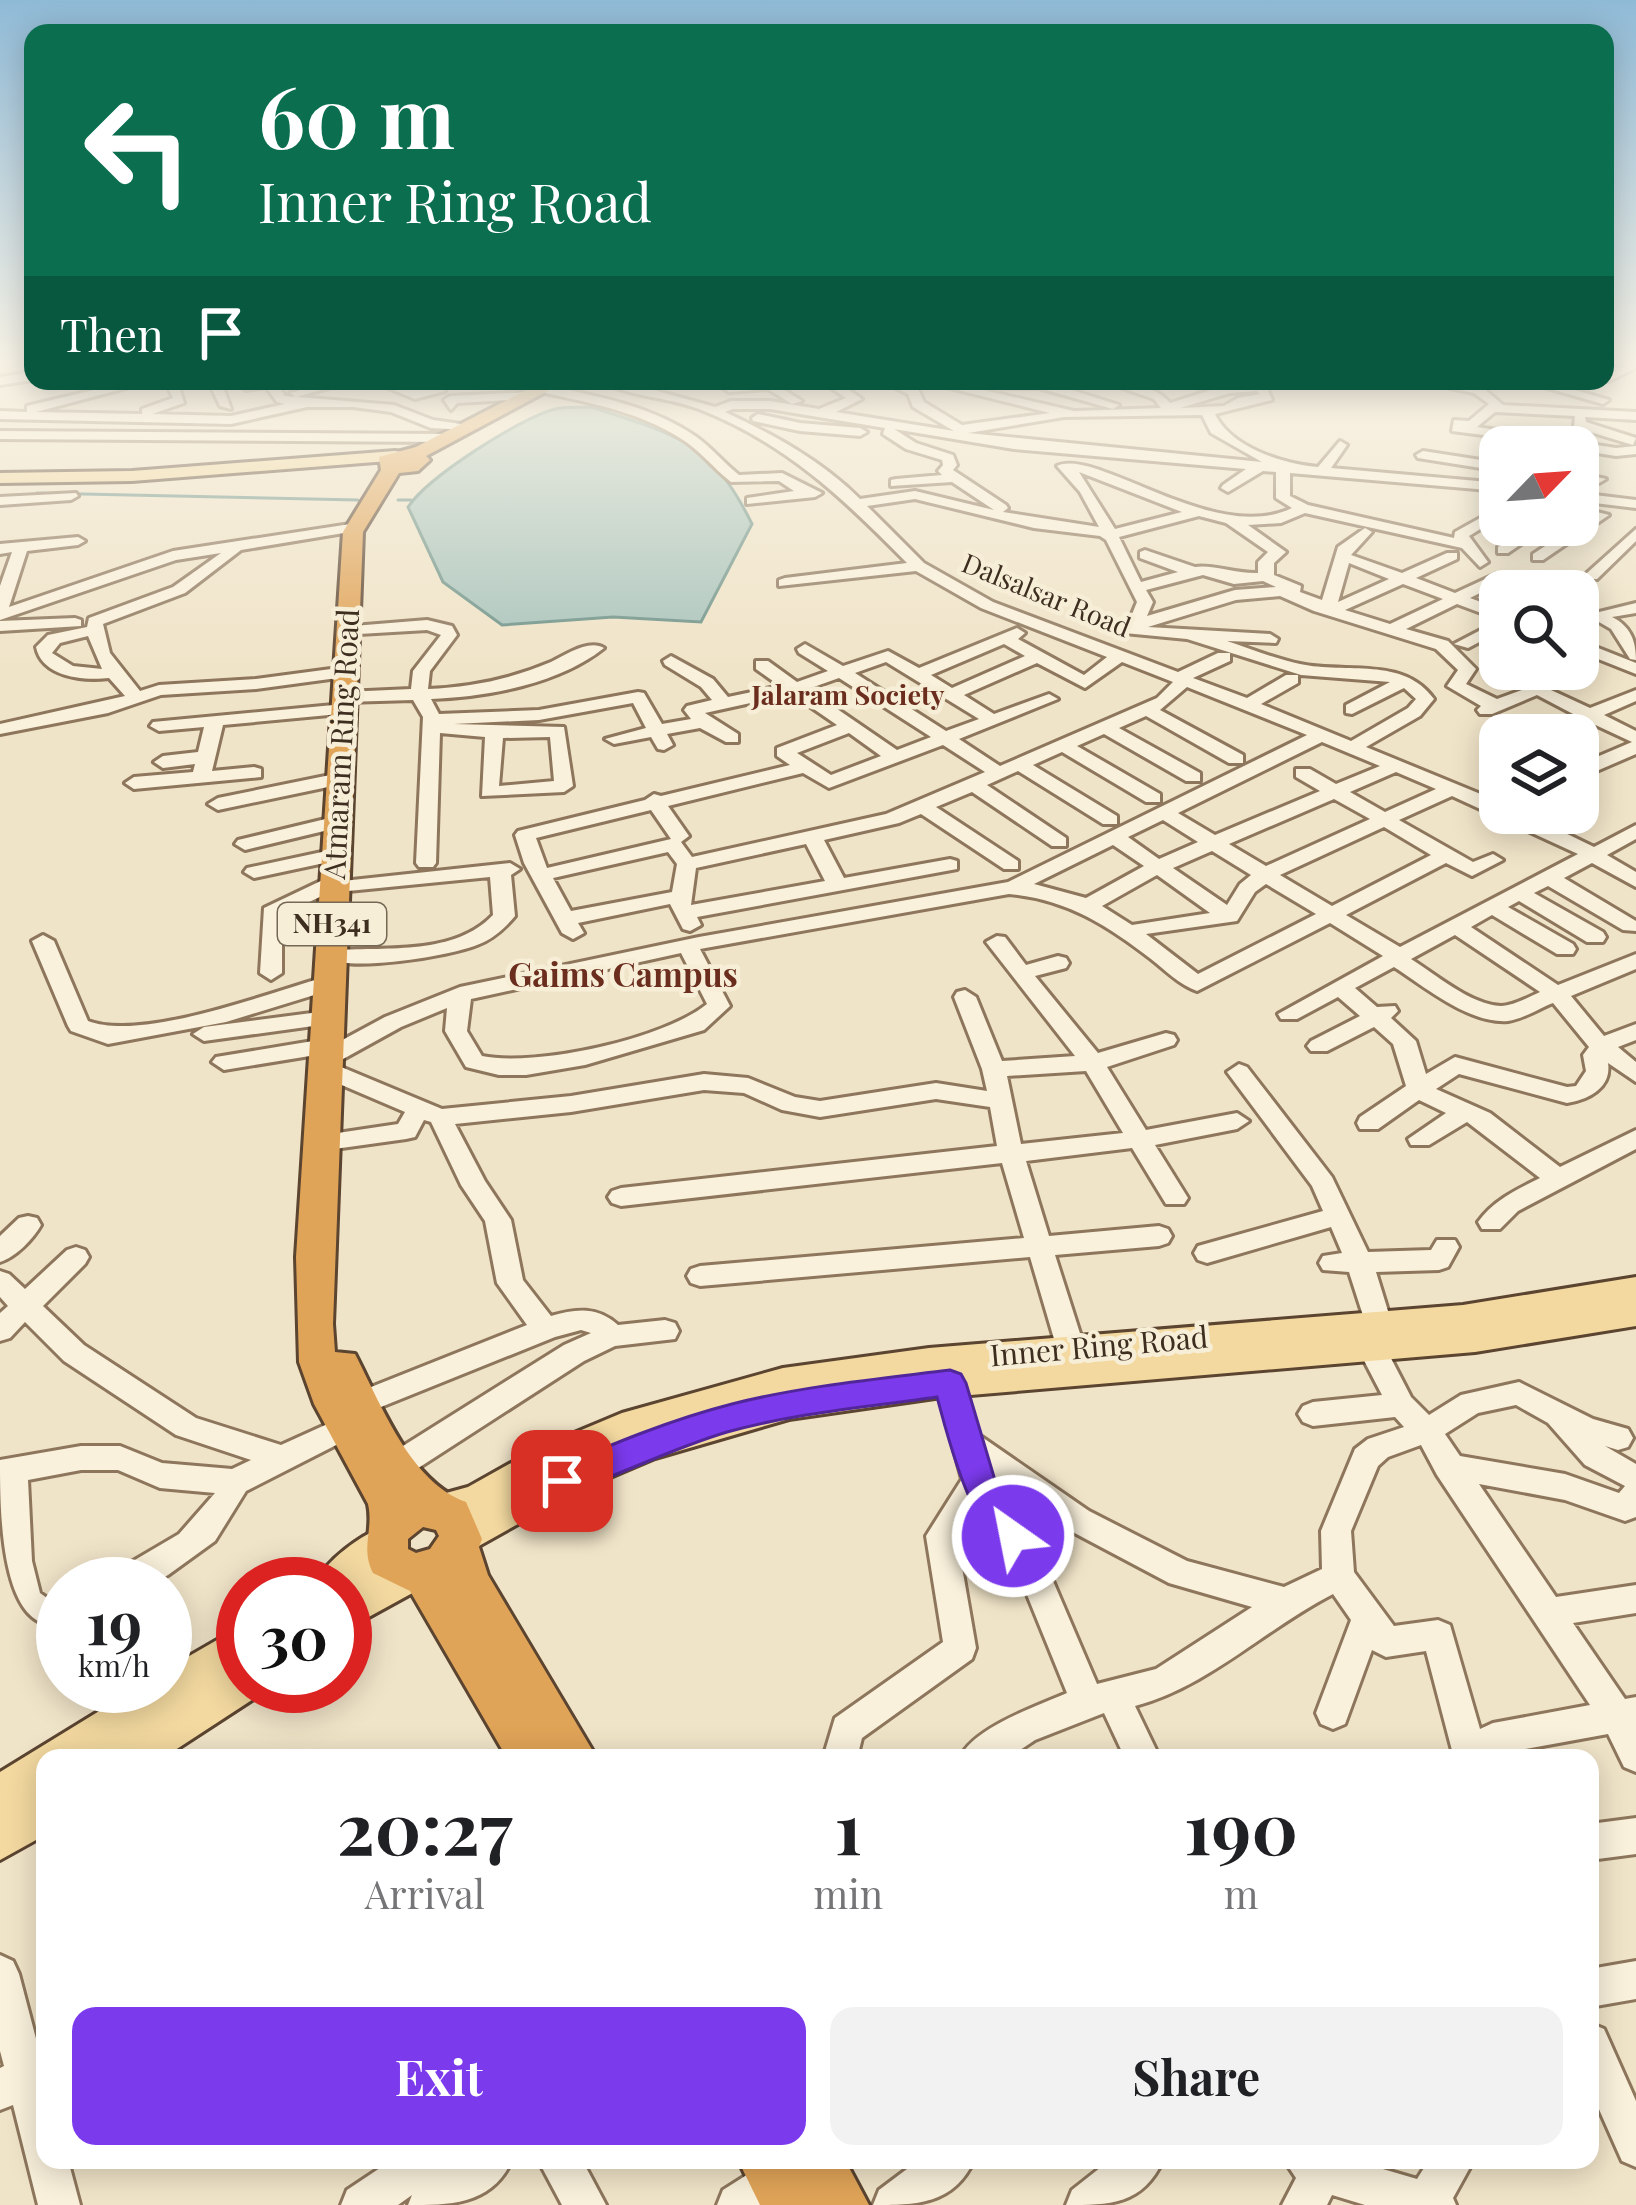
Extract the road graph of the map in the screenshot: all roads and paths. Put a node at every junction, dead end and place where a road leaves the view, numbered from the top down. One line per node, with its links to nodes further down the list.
1 (210, 465): 19 (street)
2 (326, 465): 19 (main road)
3 (343, 465): 23 (main road)
4 (400, 465): 46 (highway, Atmaram Ring Road / NH341)
5 (719, 465): 27 (street)
6 (811, 465): 28 (street, Dalsalsar Road)
7 (949, 465): 21 (street)
8 (1066, 465): 15 (street)
9 (1075, 465): 15 (street)
10 (1236, 465): 16 (street)
11 (1276, 465): 17 (street)
12 (1333, 465): 20 (street)
13 (1413, 465): 22 (street)
14 (1599, 465): 18 (street)
15 (1072, 467): 36 (street); 45 (street)
16 (1259, 467): 17 (street); 25 (street)
17 (1283, 469): 20 (street); 35 (street)
18 (1627, 470)
19 (207, 471): 23 (main road)
20 (1330, 473): 22 (street); 39 (street)
21 (955, 478): 28 (street); 41 (street)
22 (1402, 479): 24 (street)
23 (0, 481)
24 (1479, 485)
25 (1228, 488)
26 (1636, 491): 30 (street)
27 (808, 494): 28 (street); 32 (street)
28 (853, 494): 41 (street); 59 (street, Dalsalsar Road); 86 (street, Dalsalsar Road)
29 (71, 496): 31 (street)
30 (1599, 498)
31 (0, 500)
32 (752, 501)
33 (1599, 502): 34 (street)
34 (1636, 505)
35 (1303, 508): 39 (street); 40 (street)
36 (1198, 512): 40 (street); 45 (street)
37 (1599, 513): 38 (street)
38 (1602, 515): 43 (street); 55 (street)
39 (1343, 517): 52 (street)
40 (1226, 518): 63 (street)
41 (1029, 523): 45 (street)
42 (1479, 524): 52 (street)
43 (1635, 525): 60 (street)
44 (1365, 532): 73 (street)
45 (1106, 534): 69 (street)
46 (355, 539): 48 (street); 108 (highway, Atmaram Ring Road / NH341)
47 (78, 541): 50 (street)
48 (254, 543): 58 (street); 75 (street)
49 (1509, 546): 53 (street)
50 (21, 547): 51 (street); 62 (street)
51 (0, 549)
52 (1458, 550): 57 (street); 65 (street)
53 (1503, 550)
54 (1145, 555): 61 (street)
55 (1538, 557)
56 (1352, 559): 65 (street)
57 (1480, 562)
58 (209, 564): 66 (street); 66 (street)
59 (919, 566): 67 (street); 77 (street, Dalsalsar Road)
60 (1597, 570)
61 (1194, 572): 64 (street); 69 (street)
62 (5, 577): 75 (street)
63 (1265, 577): 64 (street); 73 (street)
64 (1245, 578): 70 (street)
65 (1404, 579): 71 (street); 73 (street)
66 (189, 582): 79 (street)
67 (785, 583)
68 (1479, 587): 71 (street)
69 (1136, 588): 83 (street)
70 (1282, 590): 73 (street); 83 (street)
71 (1456, 598): 72 (street); 81 (street)
72 (1479, 607)
73 (1333, 608): 106 (street)
74 (1636, 608): 76 (street)
75 (0, 612)
76 (1606, 620): 78 (street); 94 (street)
77 (1026, 622): 88 (street); 93 (street, Dalsalsar Road)
78 (1599, 624)
79 (94, 625): 80 (street); 100 (street); 100 (street)
80 (0, 626)
81 (1394, 628)
82 (359, 629): 109 (street)
83 (1120, 629): 84 (street); 86 (street)
84 (1193, 636): 87 (street); 105 (street)
85 (1479, 636): 89 (street)
86 (1085, 638): 103 (street, Dalsalsar Road)
87 (1270, 639)
88 (1008, 640): 95 (street); 102 (street)
89 (1462, 644)
90 (596, 648): 109 (street)
91 (805, 649): 101 (street)
92 (1599, 653): 99 (street)
93 (1119, 656): 95 (street); 103 (street, Dalsalsar Road)
94 (1636, 656)
95 (1037, 657): 110 (street)
96 (1225, 657): 103 (street)
97 (671, 661): 115 (street)
98 (762, 664): 107 (street)
99 (1636, 668)
100 (112, 672): 112 (street)
101 (842, 673): 102 (street); 107 (street); 132 (street)
102 (919, 674): 110 (street)
103 (1184, 677): 114 (street, Dalsalsar Road); 118 (street); 131 (street, Dalsalsar Road)
104 (1292, 679): 114 (street)
105 (1410, 684): 106 (street); 117 (street); 139 (street)
106 (1456, 686): 116 (street)
107 (798, 687): 115 (street); 127 (street)
108 (345, 692): 109 (street); 112 (street); 141 (street); 152 (highway, Atmaram Ring Road / NH341)
109 (419, 694): 124 (street)
110 (950, 695): 122 (street)
111 (1636, 695): 121 (street)
112 (138, 698): 129 (street)
113 (1049, 699): 122 (street)
114 (1255, 700): 139 (street, Dalsalsar Road)
115 (723, 702): 125 (street)
116 (1496, 706): 119 (street); 120 (street)
117 (1352, 709)
118 (1146, 710): 128 (street); 143 (street)
119 (1477, 714)
120 (1588, 714)
121 (1592, 714)
122 (989, 718): 132 (street)
123 (1599, 720): 135 (street)
124 (432, 722): 130 (street); 133 (street); 179 (street)
125 (703, 722): 133 (street); 134 (street)
126 (159, 726): 141 (street)
127 (852, 726): 142 (street); 148 (street)
128 (1104, 728): 138 (street); 151 (street)
129 (0, 729)
130 (494, 734): 130 (street)
131 (1322, 735): 139 (street, Dalsalsar Road); 162 (street)
132 (943, 736): 142 (street); 150 (street)
133 (661, 737): 136 (street)
134 (732, 738)
135 (1636, 738)
136 (614, 739)
137 (178, 745): 141 (street)
138 (1063, 745): 146 (street); 162 (street)
139 (1357, 746): 147 (street, Dalsalsar Road); 156 (street); 157 (street, Dalsalsar Road)
140 (1636, 748): 145 (street)
141 (208, 749): 144 (street); 149 (street); 153 (street)
142 (893, 756): 148 (street)
143 (1236, 759)
144 (163, 762)
145 (1599, 763)
146 (1019, 764): 150 (street); 166 (street)
147 (1395, 766): 155 (street, Dalsalsar Road); 156 (street)
148 (806, 767): 159 (street)
149 (254, 773)
150 (999, 773): 154 (street)
151 (1192, 777)
152 (340, 779): 160 (street); 165 (highway, Atmaram Ring Road / NH341)
153 (134, 783)
154 (973, 784): 161 (street); 172 (street)
155 (1452, 789): 158 (street, Dalsalsar Road); 164 (street)
156 (1335, 790): 164 (street); 173 (street)
157 (1479, 797)
158 (1479, 799)
159 (654, 800): 163 (street); 170 (street)
160 (218, 804)
161 (922, 806): 171 (street); 189 (street)
162 (1160, 806): 166 (street); 173 (street)
163 (592, 817): 177 (street); 183 (street)
164 (1385, 819): 176 (street); 188 (street)
165 (338, 822): 174 (street); 187 (highway, Atmaram Ring Road / NH341)
166 (1113, 829): 182 (street); 189 (street)
167 (1636, 831): 175 (street)
168 (1550, 834): 175 (street)
169 (1559, 834): 175 (street)
170 (679, 836)
171 (814, 839): 180 (street); 192 (street)
172 (1059, 842)
173 (1216, 842): 182 (street); 188 (street)
174 (245, 844)
175 (1591, 855): 184 (street); 190 (street); 191 (street); 194 (street)
176 (1444, 856): 178 (street); 198 (street)
177 (614, 858): 180 (street); 183 (street)
178 (1492, 860)
179 (426, 863)
180 (688, 864): 195 (street)
181 (950, 865): 192 (street)
182 (1156, 867): 196 (street); 199 (street)
183 (538, 869): 185 (street); 195 (street)
184 (1636, 870)
185 (500, 871): 187 (street); 211 (street)
186 (254, 872): 187 (street)
187 (335, 875): 211 (highway, Atmaram Ring Road / NH341); 212 (street)
188 (1264, 875): 198 (street); 199 (street)
189 (1010, 877): 196 (street); 206 (street)
190 (1549, 878): 193 (street); 201 (street)
191 (1636, 881)
192 (837, 886): 195 (street)
193 (1519, 893): 197 (street); 203 (street)
194 (1636, 895)
195 (683, 904): 206 (street)
196 (1089, 905): 202 (street)
197 (1493, 907): 200 (street); 207 (street)
198 (1331, 914): 202 (street); 208 (street)
199 (1230, 917): 202 (street)
200 (1455, 926): 208 (street); 216 (street)
201 (1630, 926)
202 (1127, 934)
203 (1595, 937)
204 (43, 941): 211 (street)
205 (997, 942): 213 (street)
206 (694, 945): 215 (street); 215 (street)
207 (1564, 949)
208 (1397, 957): 214 (street); 216 (street)
209 (1636, 961): 216 (street)
210 (1058, 963): 213 (street)
211 (333, 970): 225 (highway, Atmaram Ring Road / NH341)
212 (271, 973)
213 (1020, 974): 227 (street)
214 (1340, 987): 218 (street); 219 (street)
215 (460, 994): 225 (street)
216 (1559, 995): 224 (street)
217 (965, 997): 228 (street)
218 (1382, 1013): 223 (street); 231 (street)
219 (1289, 1014)
220 (1636, 1031): 224 (street)
221 (178, 1038): 225 (street)
222 (1166, 1040): 227 (street)
223 (1319, 1046)
224 (1601, 1046): 230 (street); 231 (street)
225 (325, 1048): 226 (street); 234 (street); 240 (highway, Atmaram Ring Road / NH341)
226 (224, 1062)
227 (1093, 1063): 228 (street); 238 (street)
228 (994, 1069): 232 (street)
229 (1239, 1072): 245 (street)
230 (1636, 1074)
231 (1419, 1089): 233 (street); 236 (street)
232 (1000, 1101): 234 (street); 241 (street)
233 (1466, 1112): 239 (street); 242 (street)
234 (429, 1113): 240 (street); 262 (street)
235 (1237, 1121): 238 (street)
236 (1369, 1123)
237 (1636, 1138): 242 (street)
238 (1142, 1139): 241 (street); 244 (street)
239 (1420, 1139)
240 (320, 1143): 259 (highway, Atmaram Ring Road / NH341)
241 (1011, 1154): 243 (street); 249 (street)
242 (1558, 1178): 246 (street)
243 (621, 1197)
244 (1175, 1198)
245 (1338, 1216): 252 (street); 255 (street)
246 (1491, 1222)
247 (28, 1225): 251 (street)
248 (1159, 1236): 249 (street)
249 (1042, 1246): 256 (street); 267 (street)
250 (1446, 1247): 255 (street)
251 (0, 1252)
252 (1207, 1252)
253 (76, 1256): 260 (street)
254 (1332, 1263): 255 (street)
255 (1360, 1263): 265 (street)
256 (700, 1276)
257 (0, 1281): 260 (street)
258 (1636, 1290): 265 (main road, Inner Ring Road)
259 (315, 1296): 272 (highway, Atmaram Ring Road / NH341); 284 (highway, Atmaram Ring Road / NH341)
260 (29, 1306): 263 (street); 276 (street)
261 (1636, 1313): 265 (main road, Inner Ring Road)
262 (545, 1329): 266 (street); 272 (street)
263 (0, 1330)
264 (665, 1331): 266 (street)
265 (1374, 1335): 267 (main road, Inner Ring Road); 268 (main road, Inner Ring Road); 269 (street)
266 (610, 1336): 277 (street)
267 (1071, 1349): 284 (main road, Inner Ring Road)
268 (950, 1383): 275 (street); 284 (main road, Inner Ring Road)
269 (1402, 1405): 271 (street); 273 (street)
270 (1553, 1412): 273 (street); 274 (street); 280 (street)
271 (1313, 1414)
272 (347, 1418): 276 (street); 277 (highway, Atmaram Ring Road / NH341)
273 (1427, 1431): 278 (street); 287 (street)
274 (1618, 1438)
275 (967, 1442): 281 (street); 290 (street)
276 (283, 1458): 282 (street)
277 (398, 1465): 284 (highway, Atmaram Ring Road / NH341)
278 (1448, 1466): 283 (street); 292 (street)
279 (7, 1471): 282 (street); 291 (street)
280 (1636, 1478)
281 (978, 1481): 295 (street); 304 (street)
282 (235, 1483): 285 (street)
283 (1632, 1504)
284 (426, 1540): 286 (main road); 288 (main road); 302 (highway, Atmaram Ring Road / NH341); 303 (highway, Atmaram Ring Road / NH341)
285 (164, 1557)
286 (372, 1566)
287 (1338, 1576): 290 (street); 293 (street)
288 (372, 1593)
289 (1636, 1599): 292 (street)
290 (1286, 1602): 295 (street)
291 (36, 1608)
292 (1546, 1612): 298 (street)
293 (1368, 1617): 297 (street); 299 (street)
294 (216, 1661): 300 (main road)
295 (1097, 1692): 305 (street); 306 (street)
296 (216, 1700): 301 (main road)
297 (1333, 1714)
298 (1626, 1714): 299 (street); 307 (street)
299 (1482, 1748)
300 (77, 1749)
301 (140, 1749)
302 (528, 1749)
303 (568, 1749)
304 (842, 1749)
305 (992, 1749)
306 (1137, 1749)
307 (1636, 1755)
308 (36, 1775): 309 (main road)
309 (0, 1797)
310 (36, 1815): 312 (main road)
311 (1636, 1836): 313 (street)
312 (0, 1838)
313 (1599, 1841)
314 (0, 1975): 318 (street)
315 (1636, 1980): 316 (street)
316 (1599, 1986)
317 (1599, 2064): 320 (street)
318 (13, 2083): 319 (street)
319 (36, 2129)
320 (1636, 2147)
321 (50, 2169): 332 (street)
322 (415, 2169): 333 (street)
323 (478, 2169): 331 (street)
324 (564, 2169): 334 (street)
325 (941, 2169): 336 (street)
326 (1131, 2169): 337 (street)
327 (1448, 2169): 330 (street)
328 (1310, 2179): 330 (street)
329 (775, 2183): 335 (highway)
330 (1431, 2203)
331 (432, 2204)
332 (59, 2205)
333 (362, 2205)
334 (584, 2205)
335 (840, 2205)
336 (894, 2205)
337 (1087, 2205)

